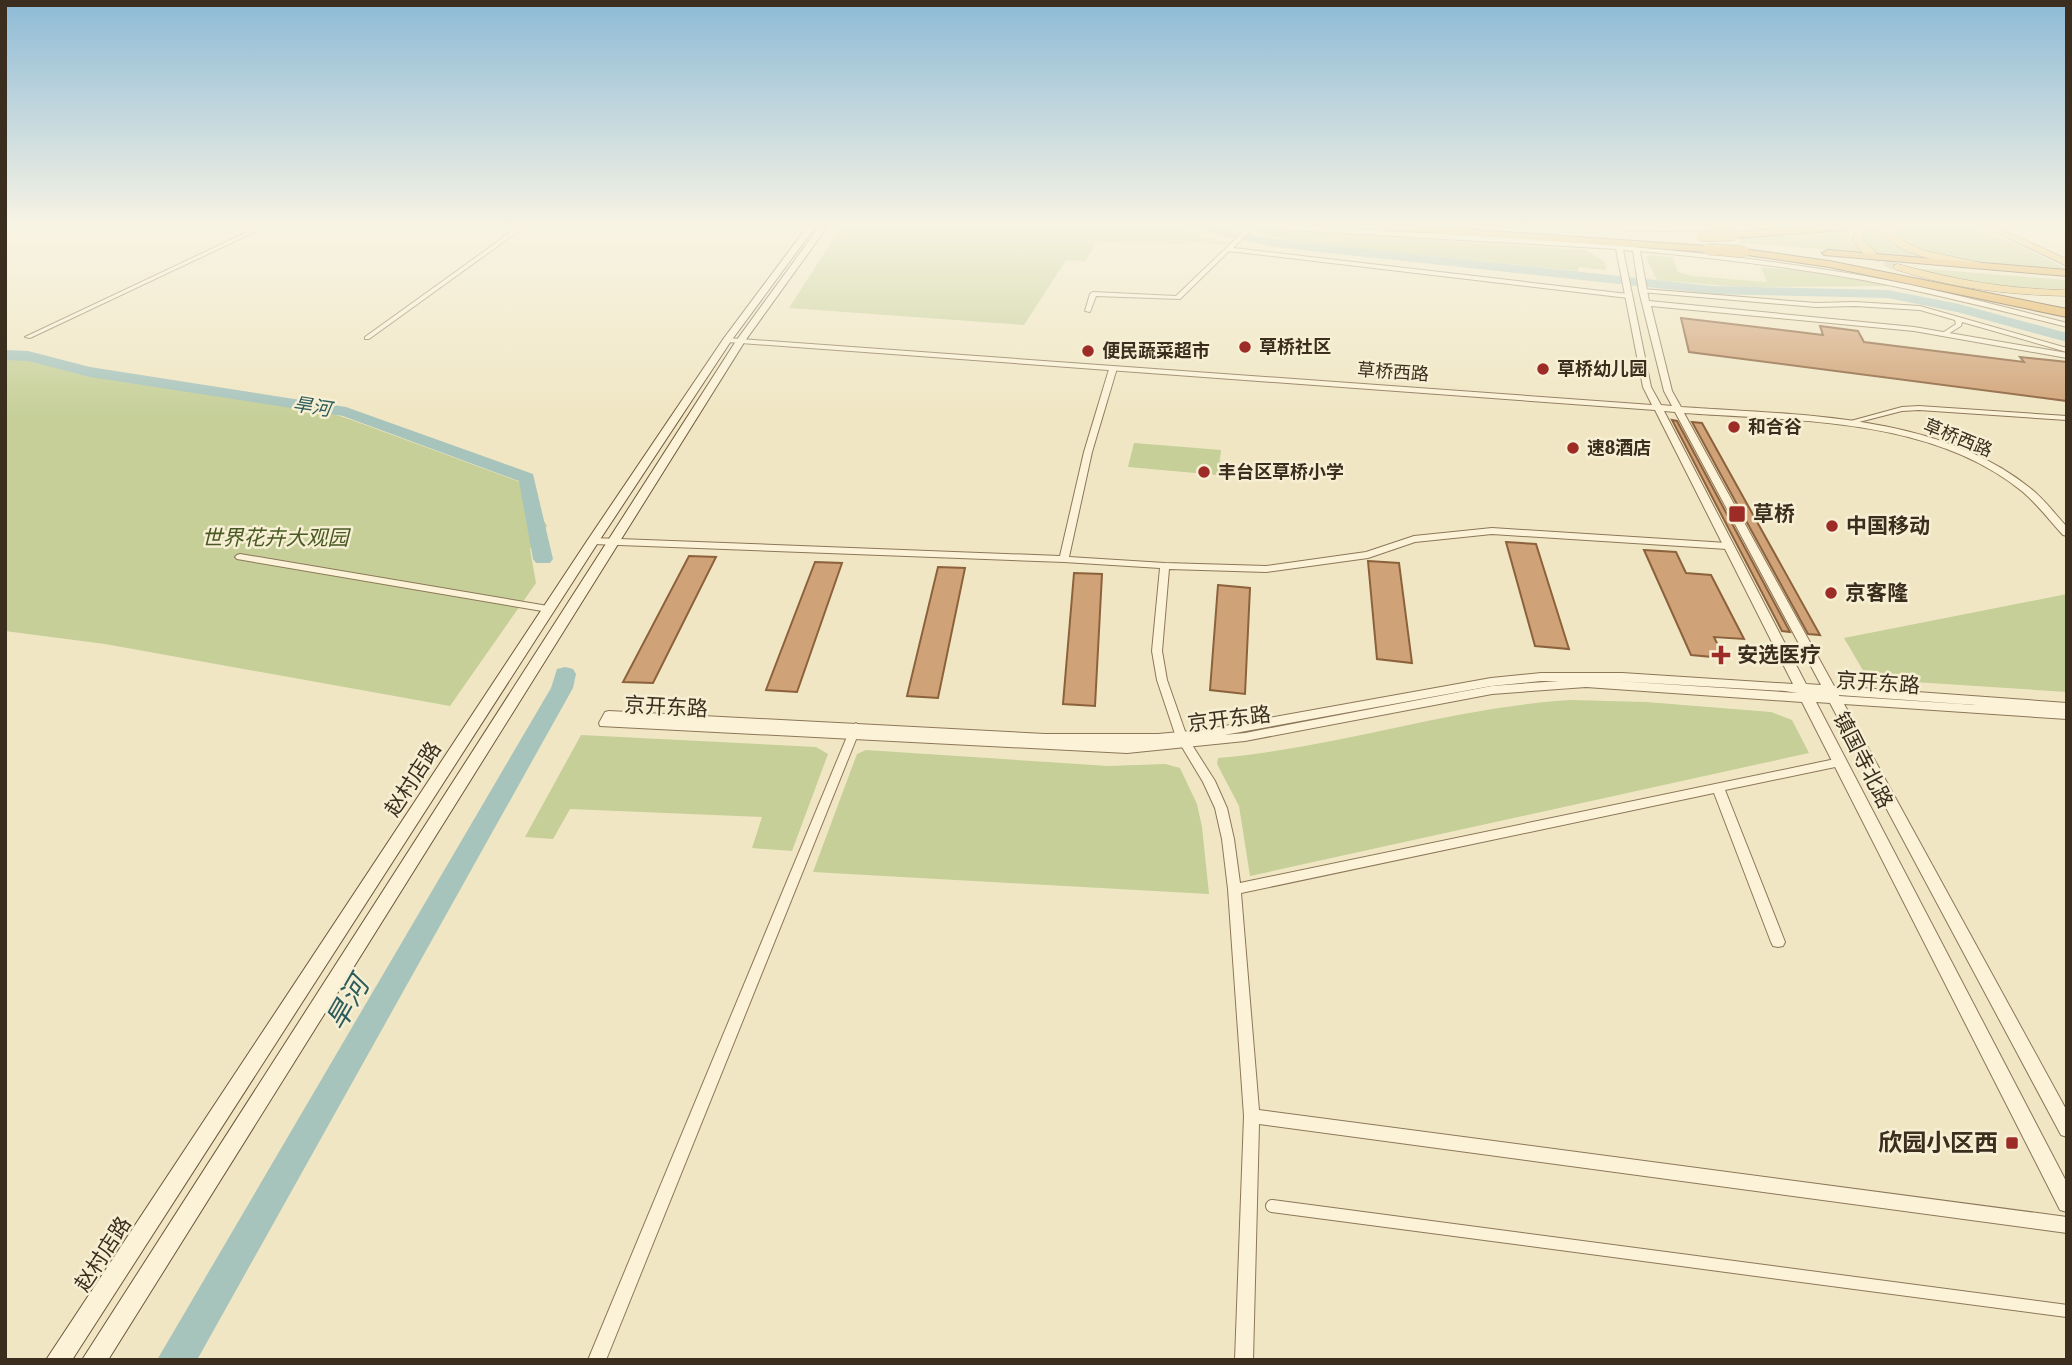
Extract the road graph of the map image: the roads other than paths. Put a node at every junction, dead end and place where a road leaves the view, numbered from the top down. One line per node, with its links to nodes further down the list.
1 (126, 291): 18 (street)
2 (433, 291): 19 (street)
3 (768, 291): 20 (main road, 赵村店路)
4 (773, 291): 20 (main road, 赵村店路)
5 (1185, 291): 13 (street)
6 (1627, 291): 24 (street, 镇国寺北路)
7 (1643, 291): 12 (street, 镇国寺北路)
8 (1920, 291): 16 (street)
9 (1959, 291): 14 (highway)
10 (2025, 291): 11 (highway)
11 (2067, 293)
12 (1644, 295): 15 (street); 17 (street); 25 (street, 镇国寺北路)
13 (1088, 311)
14 (2067, 314)
15 (1958, 318): 17 (street); 21 (street)
16 (2067, 325)
17 (1946, 333): 22 (street)
18 (28, 337)
19 (367, 338)
20 (734, 341): 23 (street, 草桥西路); 29 (main road, 赵村店路); 30 (main road, 赵村店路)
21 (2067, 350)
22 (2067, 356)
23 (1113, 368): 24 (street, 草桥西路); 33 (street)
24 (1657, 407): 25 (street, 草桥西路); 31 (street, 镇国寺北路)
25 (1677, 408): 27 (street, 草桥西路); 37 (street, 镇国寺北路)
26 (2067, 418): 27 (street)
27 (1851, 422): 28 (street, 草桥西路)
28 (2067, 533)
29 (593, 541): 30 (street); 35 (main road, 赵村店路)
30 (615, 541): 33 (street); 53 (main road, 赵村店路)
31 (1727, 547): 34 (street); 36 (street, 镇国寺北路)
32 (240, 557): 35 (street)
33 (1064, 559): 34 (street)
34 (1165, 566): 41 (street)
35 (548, 609): 52 (main road, 赵村店路)
36 (1805, 693): 37 (street, 京开东路); 41 (street, 京开东路); 42 (street, 镇国寺北路)
37 (1832, 695): 38 (street, 京开东路); 39 (street, 京开东路); 47 (street, 镇国寺北路)
38 (2067, 707)
39 (2067, 715)
40 (855, 732): 40 (street, 京开东路); 41 (street, 京开东路); 54 (street)
41 (1184, 741): 44 (street)
42 (1840, 762): 43 (street); 48 (street, 镇国寺北路)
43 (1718, 788): 44 (street); 45 (street)
44 (1234, 889): 46 (street)
45 (1778, 942)
46 (1252, 1116): 50 (street); 55 (street)
47 (2067, 1129)
48 (2067, 1203)
49 (1272, 1206): 51 (street)
50 (2067, 1225)
51 (2067, 1311)
52 (58, 1360)
53 (94, 1360)
54 (597, 1360)
55 (1244, 1360)

